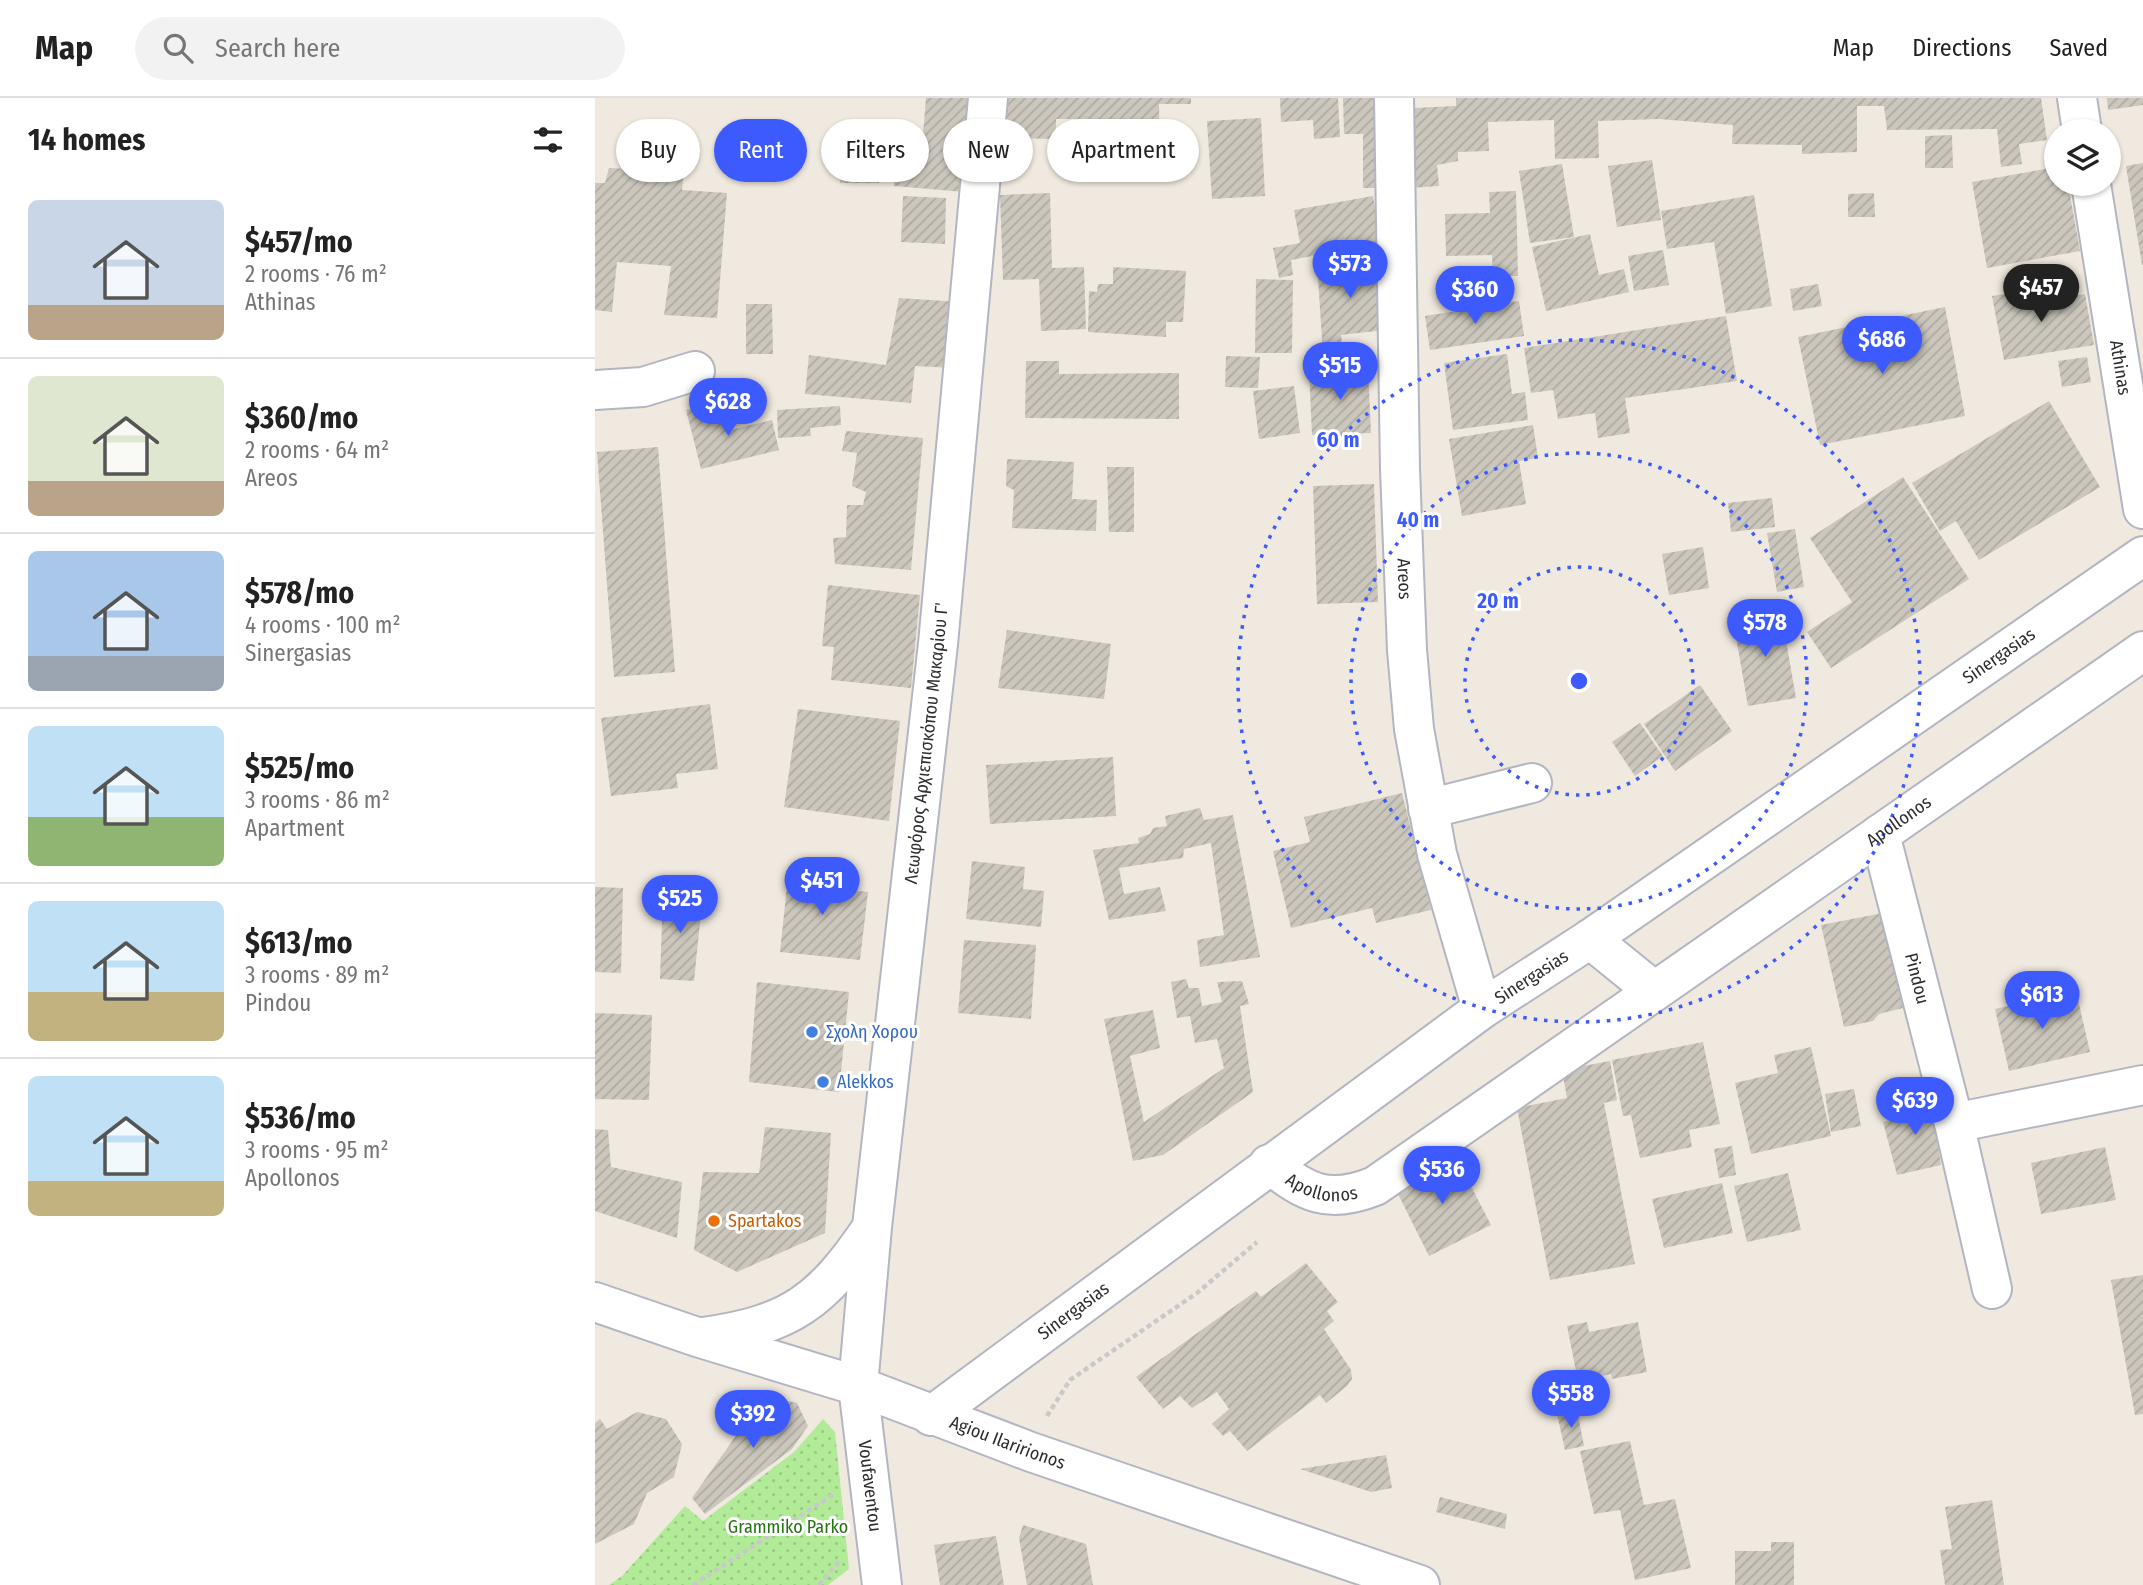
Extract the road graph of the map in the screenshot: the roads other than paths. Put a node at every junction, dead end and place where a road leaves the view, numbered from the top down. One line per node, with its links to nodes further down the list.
1 (988, 98): 20 (street, Λεωφόρος Αρχιεπισκόπου Μακαρίου Γ')
2 (1394, 98): 12 (street, Areos)
3 (2077, 98): 4 (street)
4 (2080, 119)
5 (2093, 196): 8 (street, Athinas)
6 (695, 371): 7 (street)
7 (595, 390)
8 (2143, 509)
9 (2143, 556): 14 (street, Sinergasias)
10 (2143, 651): 13 (street, Apollonos)
11 (1532, 783): 12 (street)
12 (1428, 809): 16 (street, Areos)
13 (1880, 834): 15 (street, Apollonos); 18 (street, Pindou)
14 (1590, 939): 15 (street); 16 (street, Sinergasias)
15 (1653, 990): 19 (street, Apollonos)
16 (1482, 1009): 19 (street, Sinergasias)
17 (2143, 1085): 18 (street)
18 (1954, 1123): 21 (street, Pindou)
19 (1269, 1164): 25 (street, Sinergasias)
20 (872, 1227): 23 (street); 24 (street, Λεωφόρος Αρχιεπισκόπου Μακαρίου Γ')
21 (1992, 1289)
22 (596, 1304): 23 (street, Agiou Ilaririonos)
23 (697, 1337): 24 (street, Agiou Ilaririonos)
24 (858, 1386): 25 (street, Agiou Ilaririonos); 26 (street, Voufaventou)
25 (931, 1416): 27 (street, Agiou Ilaririonos)
26 (882, 1585)
27 (1420, 1585)

